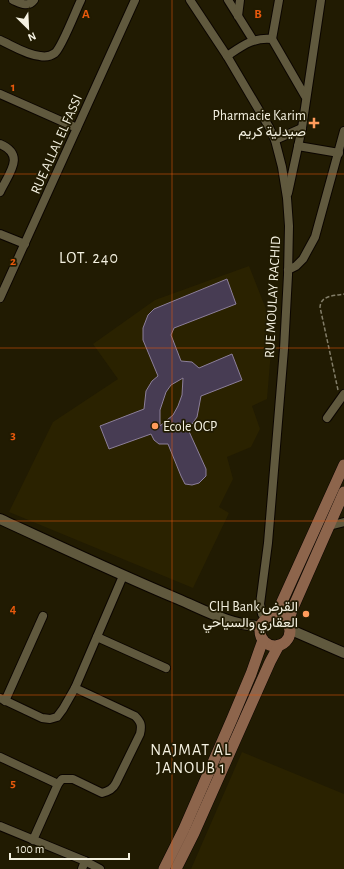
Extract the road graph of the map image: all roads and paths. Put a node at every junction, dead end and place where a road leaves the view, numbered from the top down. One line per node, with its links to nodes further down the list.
1 (13, 0): 2 (street)
2 (34, 0)
3 (81, 0): 12 (street)
4 (190, 0): 14 (street, RUE MOULAY RACHID)
5 (228, 0): 10 (street)
6 (240, 0): 10 (street)
7 (279, 0): 11 (street)
8 (321, 0): 16 (street)
9 (132, 1): 17 (street, RUE ALLAL EL FASSI)
10 (238, 16): 13 (street)
11 (272, 39): 13 (street); 16 (street)
12 (0, 40)
13 (253, 40): 14 (street)
14 (227, 56): 20 (street, RUE MOULAY RACHID)
15 (0, 94): 17 (street)
16 (305, 96): 18 (street)
17 (77, 128): 27 (street, RUE ALLAL EL FASSI)
18 (302, 128): 20 (street); 22 (street)
19 (344, 131): 23 (street)
20 (275, 140): 25 (street, RUE MOULAY RACHID)
21 (0, 144): 24 (street)
22 (298, 146): 23 (street); 25 (street)
23 (339, 153): 28 (street)
24 (0, 192)
25 (287, 198): 28 (street, RUE MOULAY RACHID)
26 (0, 234): 27 (street)
27 (25, 244): 30 (street, RUE ALLAL EL FASSI)
28 (288, 270): 40 (street, RUE MOULAY RACHID)
29 (344, 294): 31 (path)
30 (0, 298)
31 (342, 397): 32 (street)
32 (327, 418)
33 (344, 465): 40 (main road)
34 (344, 492): 37 (main road)
35 (0, 519): 38 (street)
36 (344, 522): 37 (street)
37 (329, 526): 41 (main road)
38 (123, 576): 40 (street); 42 (street)
39 (43, 616): 48 (street)
40 (268, 620): 41 (main road); 43 (main road)
41 (290, 626): 44 (main road); 45 (street)
42 (97, 637): 46 (street); 47 (street)
43 (263, 640): 44 (main road); 56 (main road)
44 (279, 645): 57 (main road)
45 (344, 653)
46 (166, 668)
47 (75, 688): 48 (street); 50 (street)
48 (3, 700)
49 (0, 757): 50 (street)
50 (58, 784): 52 (street)
51 (0, 826): 52 (street)
52 (33, 840): 53 (street)
53 (85, 861): 54 (street); 55 (street)
54 (82, 869)
55 (100, 869)
56 (164, 869)
57 (176, 869)

